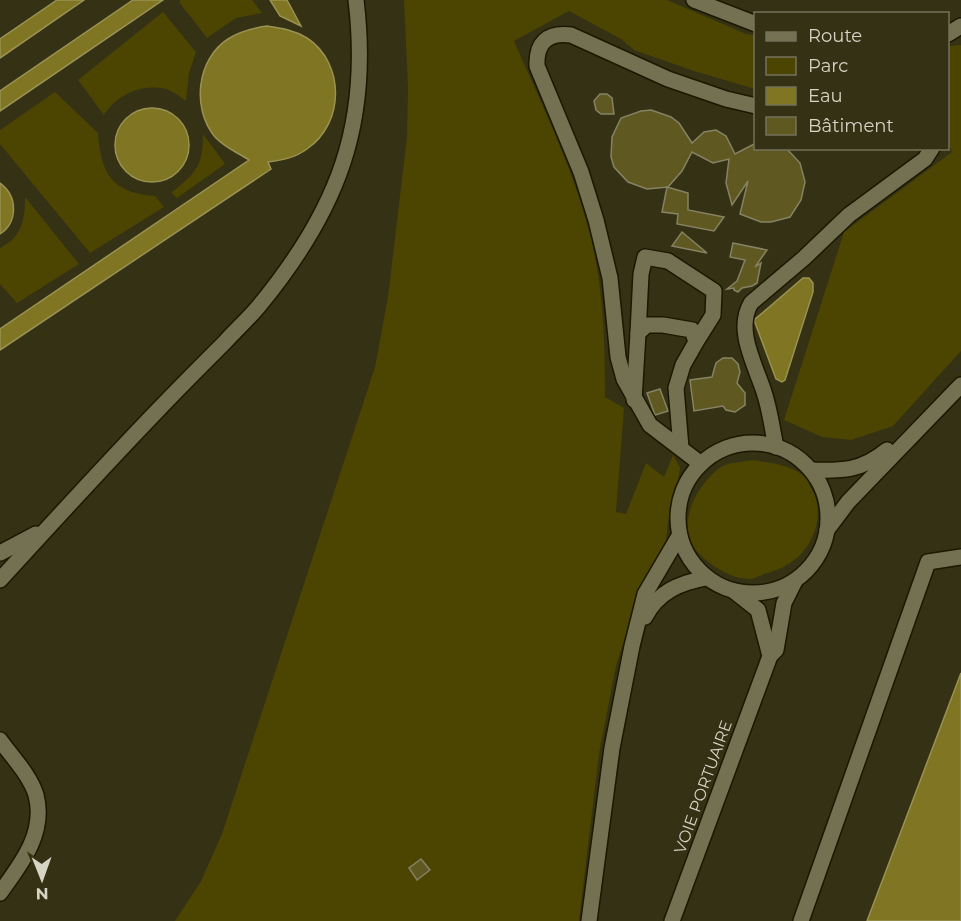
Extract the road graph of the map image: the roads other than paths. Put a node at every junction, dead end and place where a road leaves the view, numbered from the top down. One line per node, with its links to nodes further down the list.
1 (356, 0): 15 (street)
2 (694, 0): 3 (street)
3 (754, 23)
4 (754, 106): 9 (street)
5 (931, 150): 11 (street)
6 (638, 333): 7 (street); 7 (street); 9 (street)
7 (696, 342): 12 (street)
8 (961, 385): 10 (street)
9 (634, 400): 12 (street)
10 (938, 408): 14 (street); 16 (street)
11 (776, 447): 13 (street); 14 (street)
12 (681, 448): 13 (street)
13 (701, 464): 17 (street)
14 (811, 471): 16 (street)
15 (47, 528): 18 (street); 21 (street)
16 (828, 530): 22 (street)
17 (680, 537): 20 (street); 24 (street)
18 (0, 553)
19 (961, 557): 30 (street)
20 (706, 578): 23 (street); 24 (street)
21 (0, 580)
22 (795, 581): 23 (street); 25 (street, VOIE PORTUAIRE)
23 (734, 591): 25 (street)
24 (636, 633): 28 (street)
25 (768, 660): 29 (street, VOIE PORTUAIRE)
26 (0, 740): 27 (street)
27 (0, 893)
28 (590, 921)
29 (672, 921)
30 (801, 921)

